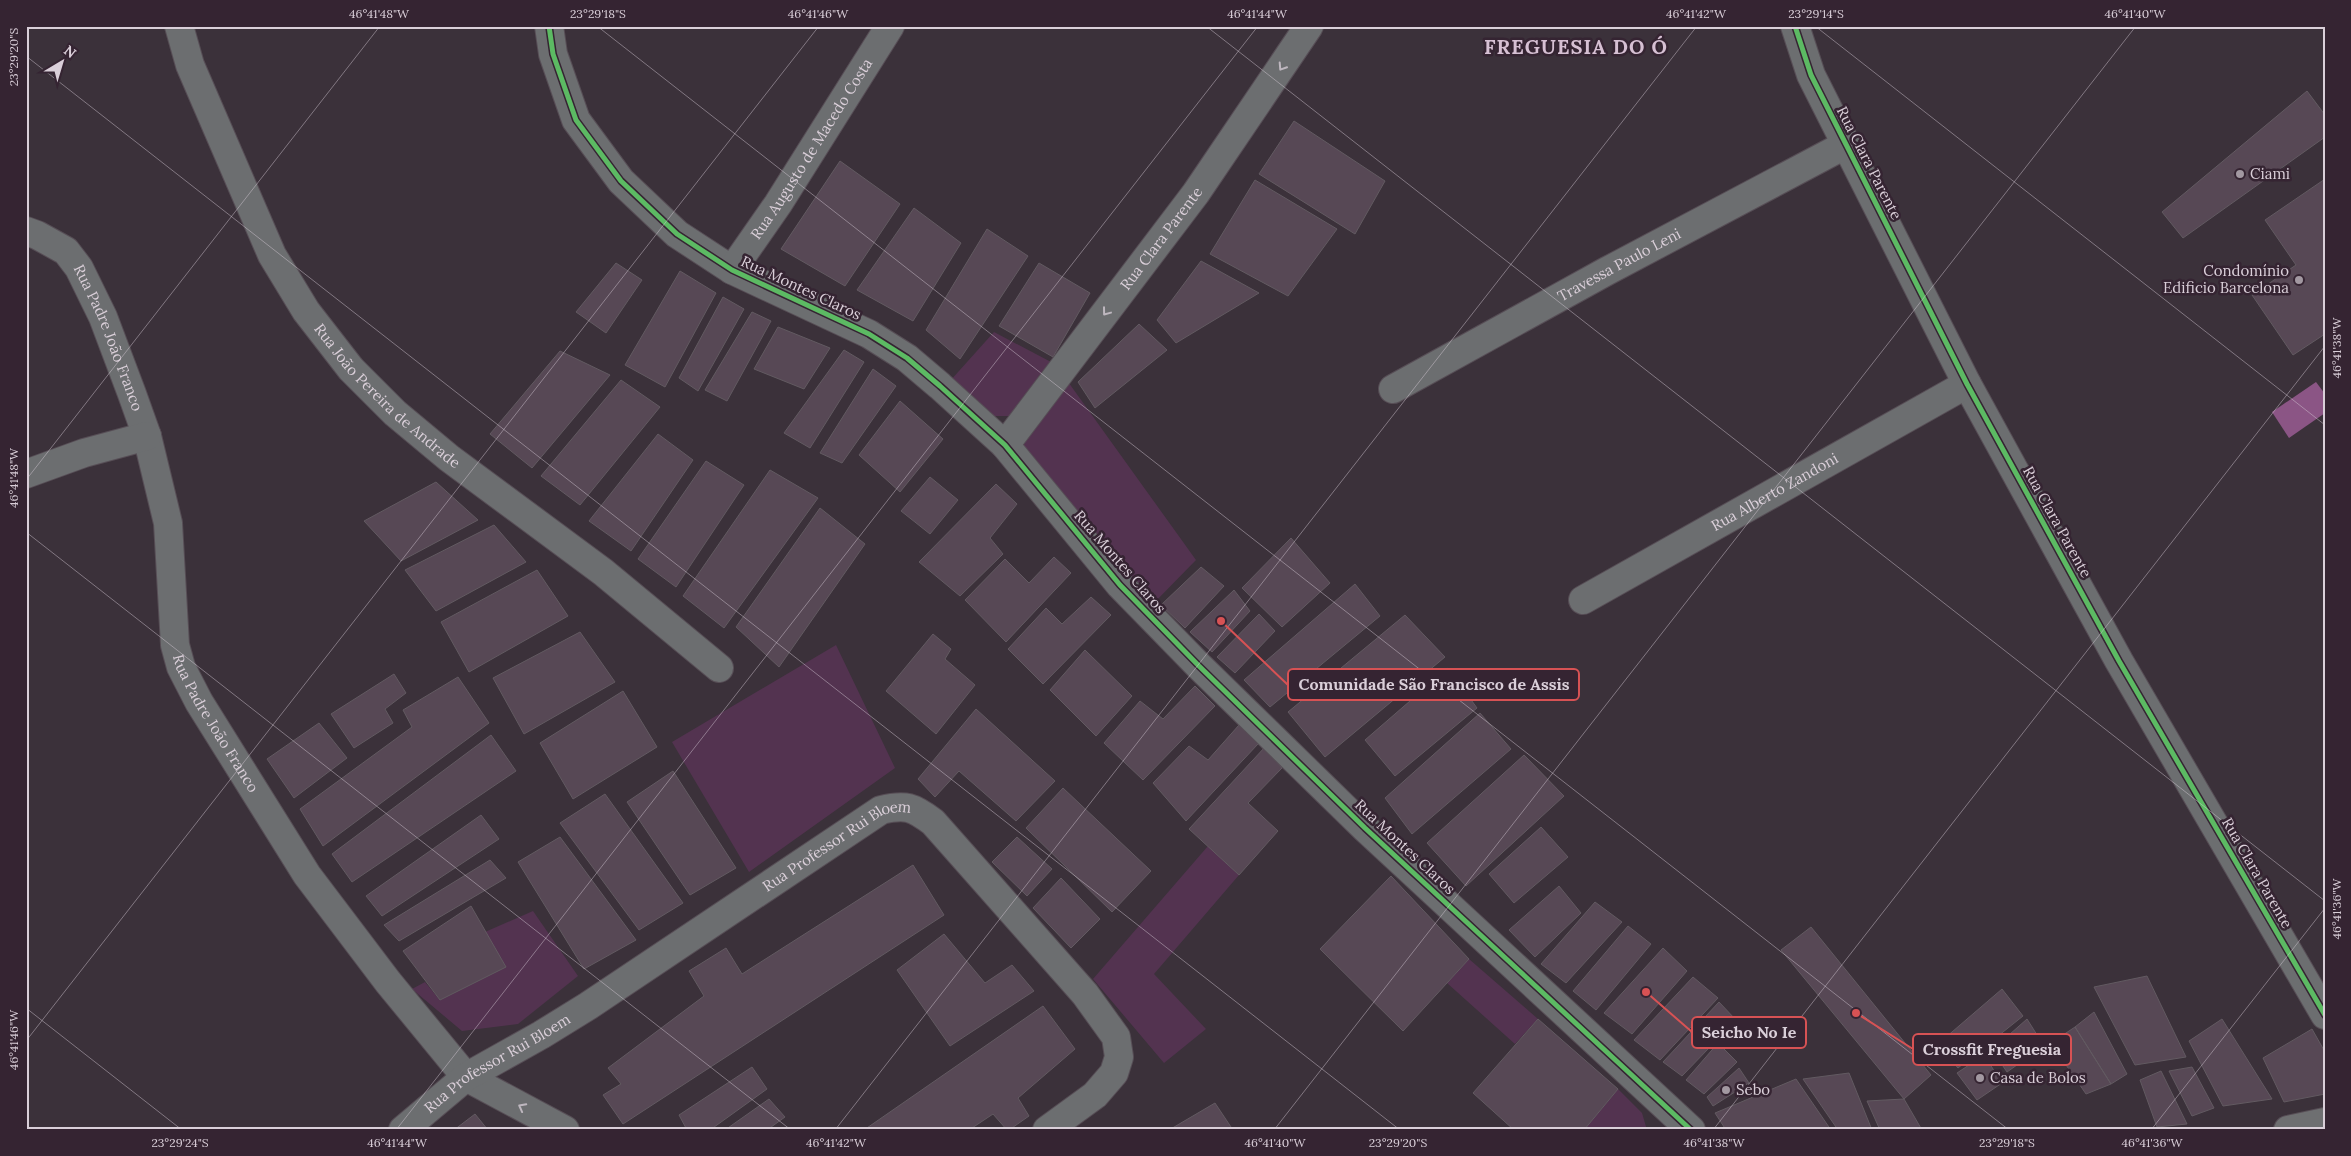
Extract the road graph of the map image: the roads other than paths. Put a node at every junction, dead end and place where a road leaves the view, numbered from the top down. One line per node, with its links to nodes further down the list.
1 (180, 26): 15 (street, Rua João Pereira de Andrade)
2 (550, 26): 8 (street, Rua Montes Claros)
3 (890, 26): 8 (street, Rua Augusto de Macedo Costa)
4 (1309, 26): 12 (street, Rua Clara Parente, one-way to 12)
5 (1795, 26): 6 (street, Rua Clara Parente)
6 (1845, 145): 9 (street, Rua Clara Parente); 10 (street, Travessa Paulo Leni)
7 (26, 231): 11 (street, Rua Padre João Franco)
8 (732, 270): 12 (street, Rua Montes Claros)
9 (1967, 384): 14 (street, Rua Alberto Zandoni); 16 (street, Rua Clara Parente)
10 (1393, 389)
11 (147, 436): 13 (street); 17 (street, Rua Padre João Franco)
12 (1005, 445): 22 (street, Rua Montes Claros)
13 (26, 474)
14 (1583, 600)
15 (719, 668)
16 (2325, 1015)
17 (466, 1077): 19 (street, Rua Professor Rui Bloem); 20 (street, Rua Padre João Franco, one-way to 17); 21 (street, Rua Professor Rui Bloem)
18 (2325, 1122): 23 (main road)
19 (403, 1130)
20 (565, 1130)
21 (1047, 1130)
22 (1691, 1130)
23 (2288, 1130)

